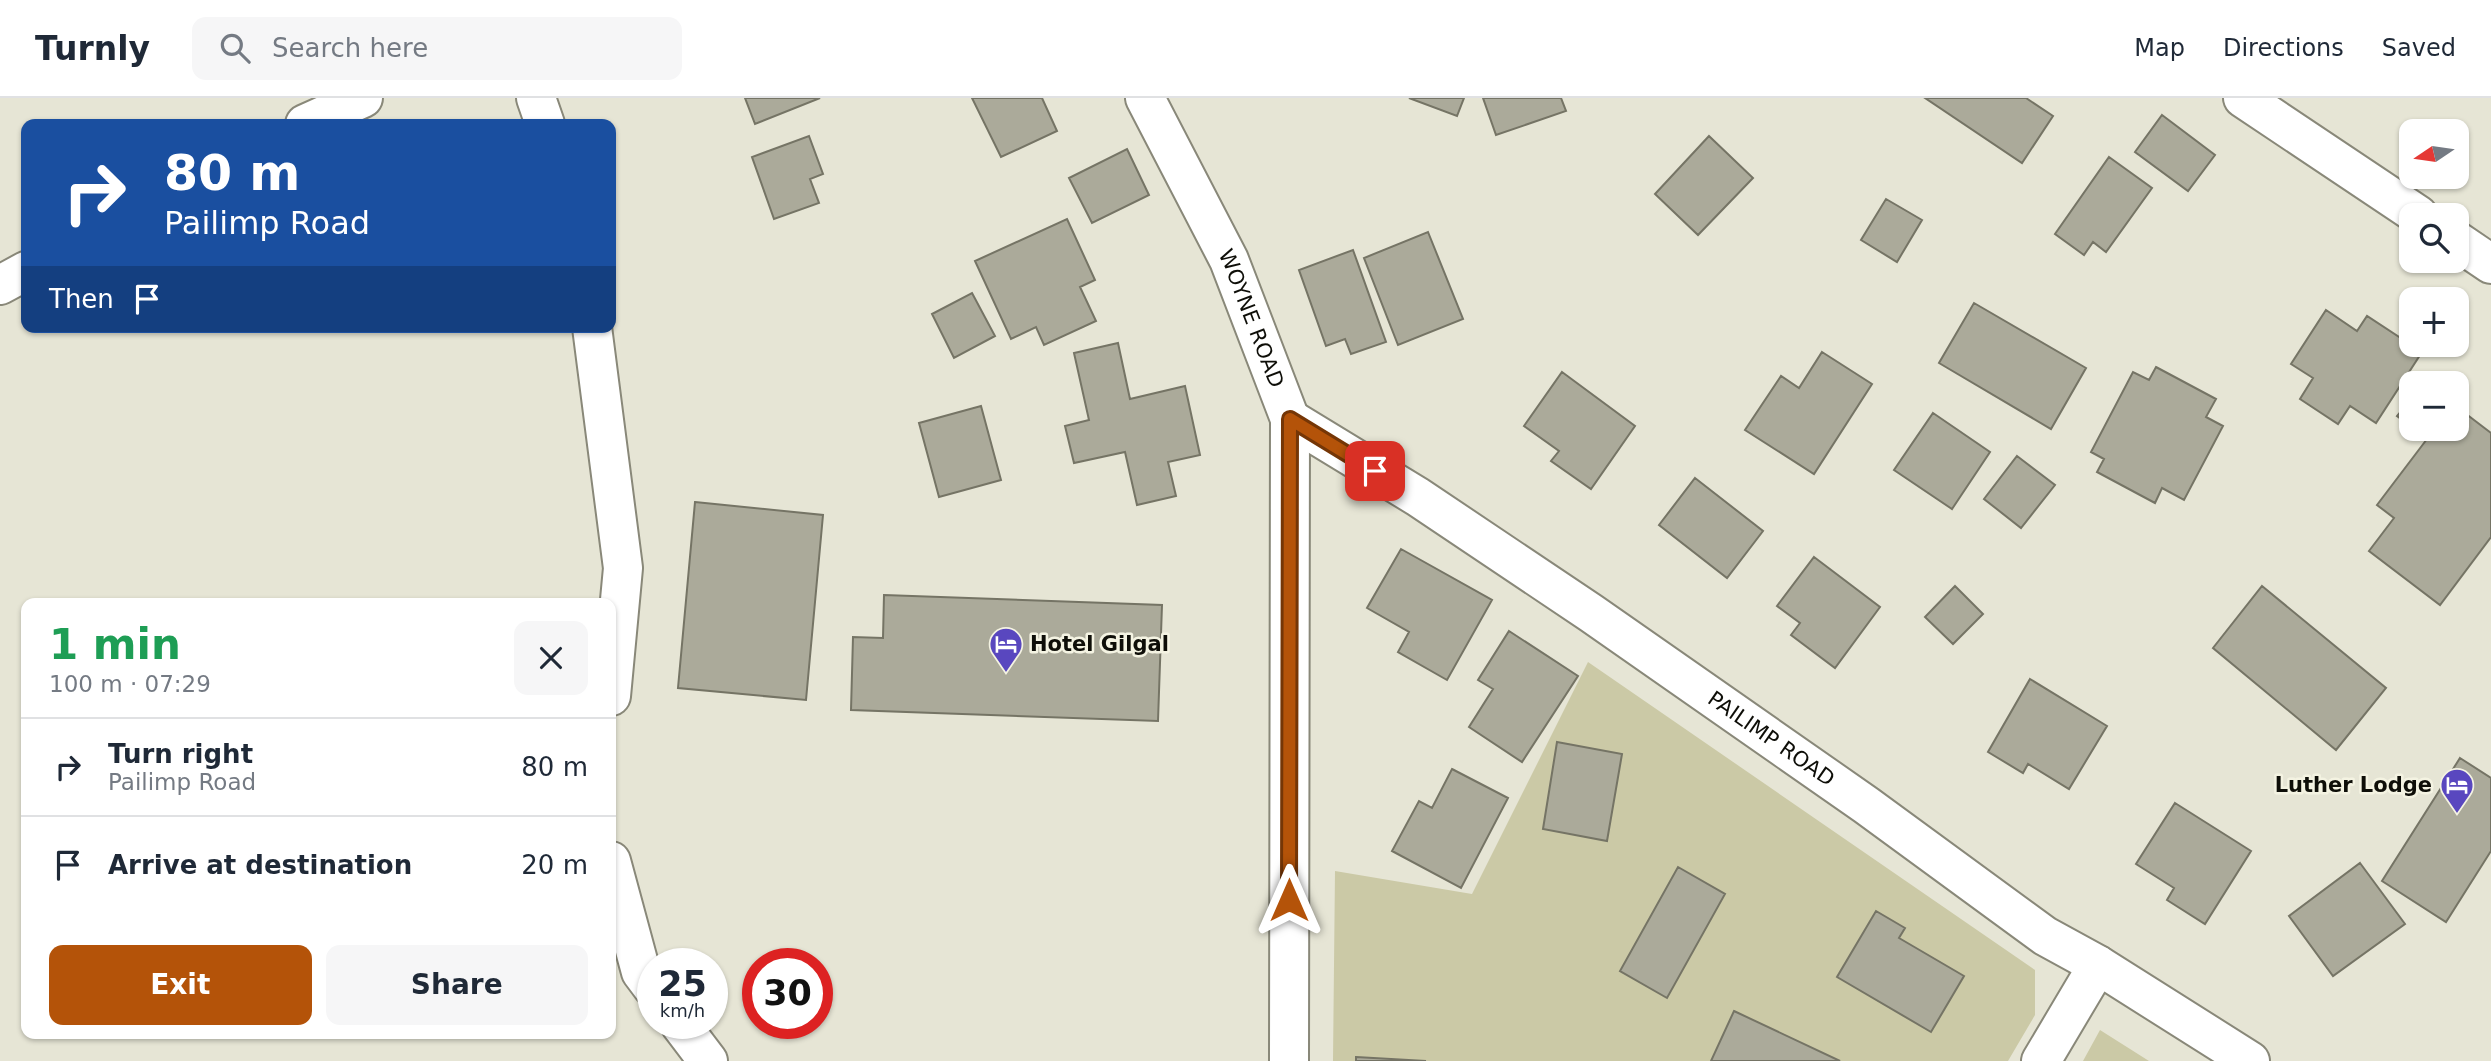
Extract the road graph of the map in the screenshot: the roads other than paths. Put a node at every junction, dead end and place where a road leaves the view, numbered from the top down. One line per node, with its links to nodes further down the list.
1 (363, 98): 5 (street)
2 (536, 98): 6 (street)
3 (1146, 98): 13 (street, WOYNE ROAD)
4 (2243, 98): 7 (street)
5 (316, 119)
6 (543, 119)
7 (2400, 203)
8 (2469, 250): 9 (street)
9 (2491, 264)
10 (21, 274): 11 (street)
11 (0, 285)
12 (593, 333): 14 (street)
13 (1290, 419): 17 (street, PAILIMP ROAD); 20 (street, WOYNE ROAD)
14 (616, 643)
15 (616, 880): 16 (street)
16 (637, 957)
17 (2098, 965): 21 (street); 22 (street, PAILIMP ROAD)
18 (691, 1039): 19 (street)
19 (708, 1061)
20 (1289, 1061)
21 (2041, 1061)
22 (2250, 1061)

